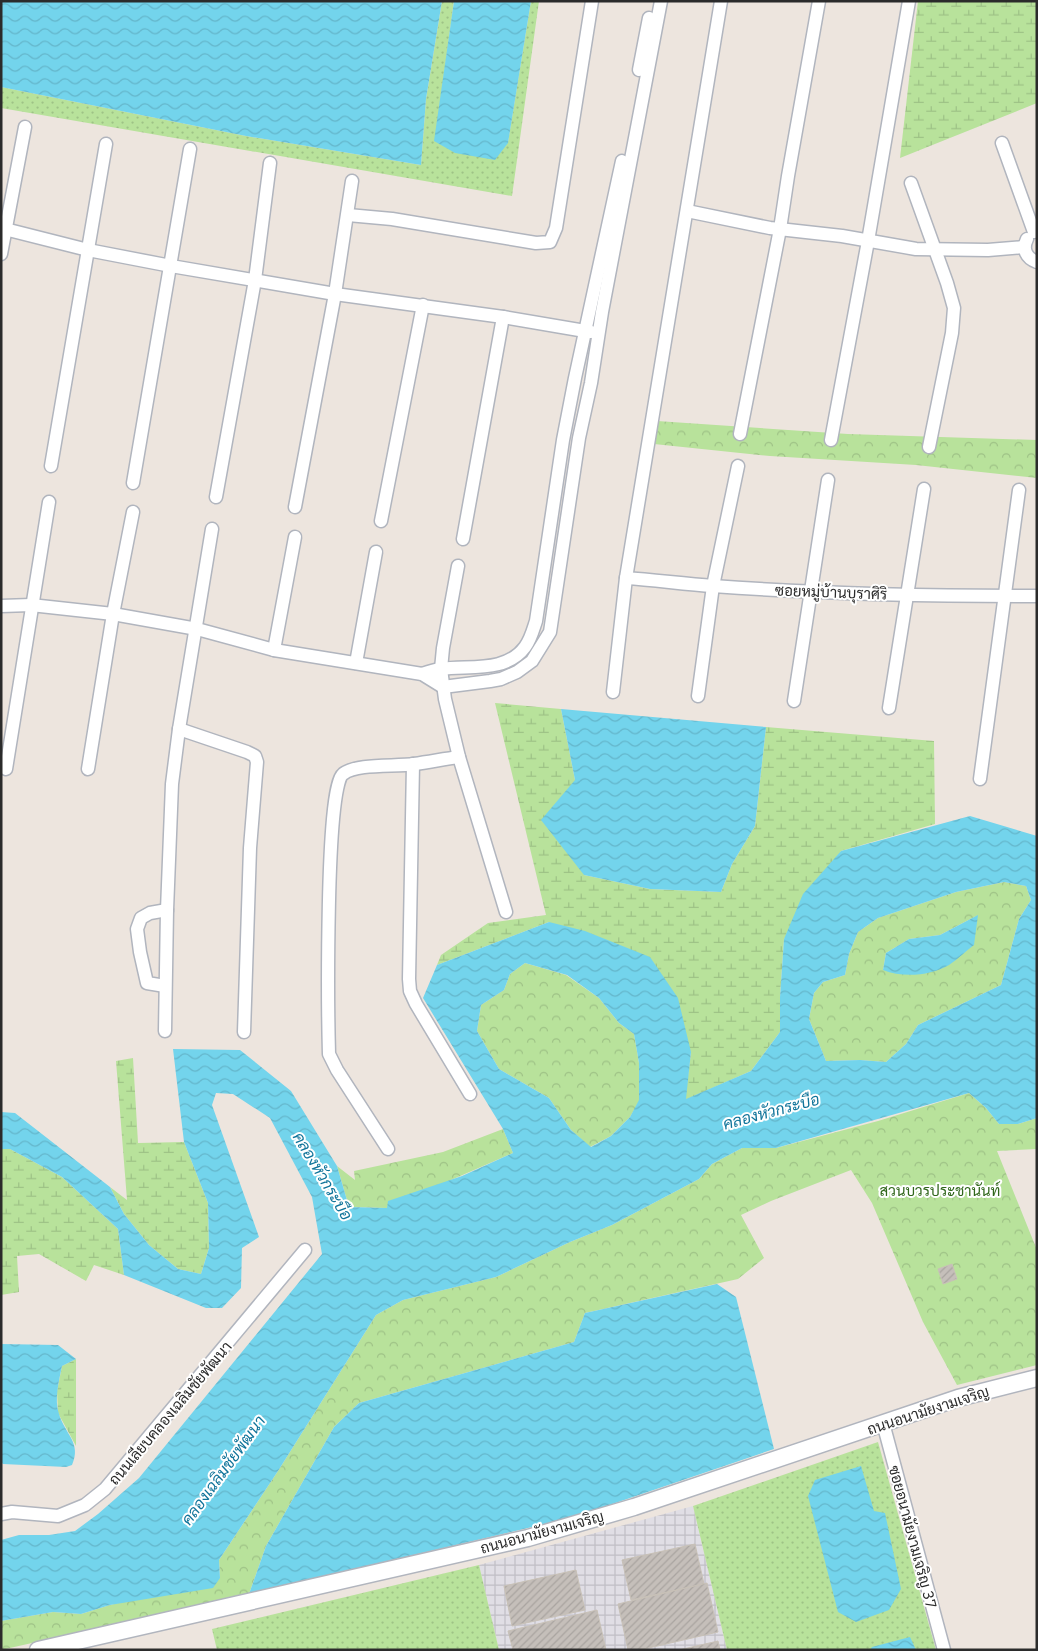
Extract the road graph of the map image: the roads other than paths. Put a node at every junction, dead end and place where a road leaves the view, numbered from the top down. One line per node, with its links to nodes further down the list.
1 (592, 1): 15 (street)
2 (652, 1): 30 (street)
3 (660, 1): 31 (street)
4 (720, 1): 14 (street)
5 (819, 1): 17 (street)
6 (909, 1): 19 (street)
7 (24, 127): 16 (street)
8 (1002, 143): 18 (street)
9 (106, 144): 22 (street)
10 (190, 149): 25 (street)
11 (270, 163): 26 (street)
12 (352, 181): 15 (street)
13 (911, 183): 21 (street)
14 (687, 211): 17 (street); 53 (street)
15 (348, 215): 27 (street)
16 (3, 228): 22 (street); 23 (street)
17 (780, 229): 19 (street); 32 (street)
18 (1035, 231): 20 (street)
19 (868, 241): 21 (street); 33 (street)
20 (1024, 246): 21 (street); 24 (street)
21 (935, 249): 34 (street)
22 (88, 250): 25 (street); 35 (street)
23 (1, 254)
24 (1037, 262)
25 (171, 266): 26 (street); 38 (street)
26 (255, 280): 27 (street); 41 (street)
27 (335, 294): 28 (street); 43 (street)
28 (422, 305): 29 (street); 47 (street)
29 (503, 317): 30 (street); 50 (street)
30 (585, 331): 31 (street); 45 (street)
31 (599, 333): 46 (street)
32 (740, 434)
33 (831, 440)
34 (929, 447)
35 (51, 466)
36 (738, 466): 54 (street)
37 (828, 480): 55 (street)
38 (133, 483)
39 (924, 489): 56 (street)
40 (1019, 490): 57 (street)
41 (216, 496)
42 (49, 502): 59 (street)
43 (295, 507)
44 (133, 512): 61 (street)
45 (552, 515): 46 (street); 62 (street)
46 (568, 517): 63 (street)
47 (381, 521)
48 (212, 529): 64 (street)
49 (295, 537): 65 (street)
50 (463, 539)
51 (376, 552): 66 (street)
52 (458, 566): 67 (street)
53 (626, 578): 54 (street, ซอยหมู่บ้านบุราศิริ); 70 (street)
54 (712, 586): 55 (street, ซอยหมู่บ้านบุราศิริ); 71 (street)
55 (811, 592): 56 (street, ซอยหมู่บ้านบุราศิริ); 72 (street)
56 (908, 595): 57 (street, ซอยหมู่บ้านบุราศิริ); 73 (street)
57 (1005, 596): 58 (street, ซอยหมู่บ้านบุราศิริ); 79 (street)
58 (1037, 596)
59 (31, 605): 60 (street); 61 (street); 77 (street)
60 (1, 606)
61 (113, 614): 64 (street); 78 (street)
62 (536, 621): 63 (street); 67 (street)
63 (551, 625): 69 (street)
64 (197, 628): 65 (street); 74 (street)
65 (274, 650): 66 (street)
66 (356, 663): 68 (street)
67 (441, 669): 68 (street); 69 (street)
68 (422, 674): 69 (street)
69 (444, 687): 75 (street)
70 (613, 692)
71 (698, 696)
72 (794, 701)
73 (890, 708)
74 (179, 729): 80 (street); 84 (street)
75 (459, 757): 76 (street); 81 (street)
76 (412, 764): 85 (street); 86 (street)
77 (6, 769)
78 (88, 769)
79 (980, 779)
80 (167, 910): 82 (street); 82 (street)
81 (506, 912)
82 (165, 986): 83 (street)
83 (165, 1031)
84 (244, 1032)
85 (470, 1094)
86 (388, 1148)
87 (305, 1250): 90 (street, ถนนเลียบคลองเฉลิมชัยพัฒนา)
88 (1037, 1378): 89 (street, ถนนอนามัยงามเจริญ)
89 (883, 1423): 91 (street, ถนนอนามัยงามเจริญ); 92 (street, ซอยอนามัยงามเจริญ 37)
90 (1, 1514)
91 (45, 1649)
92 (944, 1650)

